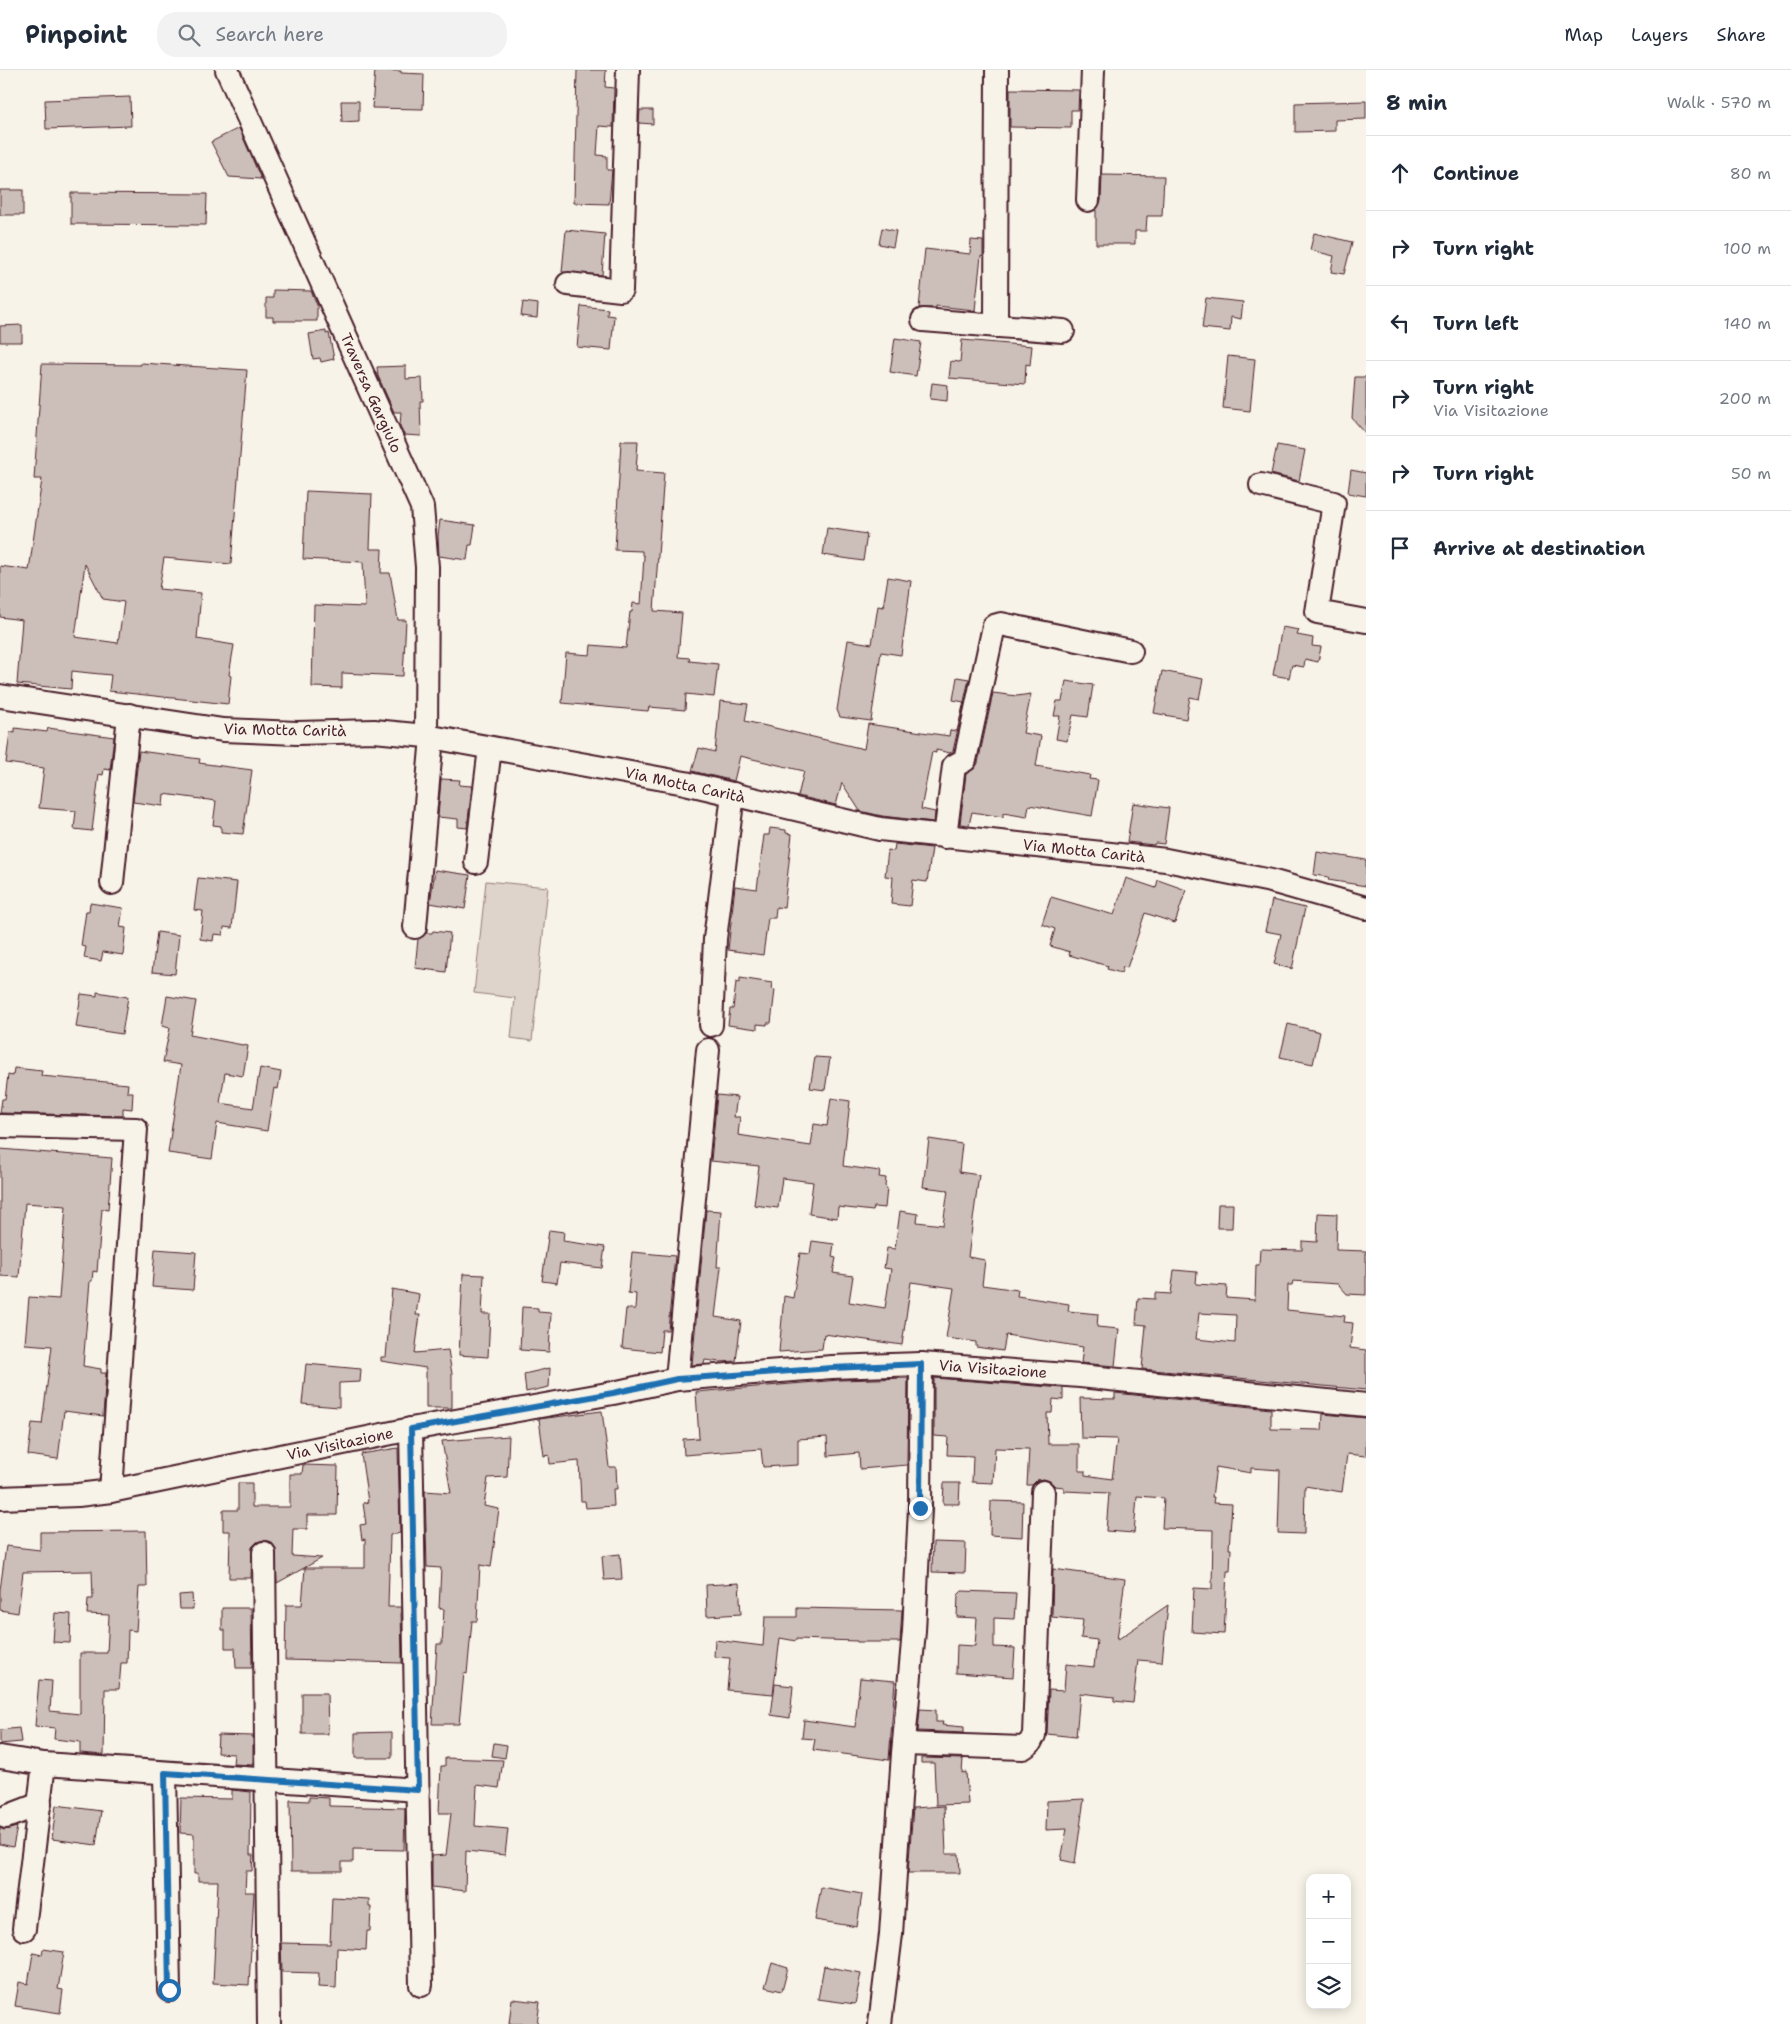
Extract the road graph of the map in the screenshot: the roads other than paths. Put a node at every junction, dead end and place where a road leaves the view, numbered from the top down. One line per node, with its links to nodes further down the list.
1 (227, 70): 15 (street, Traversa Gargiulo)
2 (628, 70): 6 (street)
3 (997, 70): 8 (street)
4 (1093, 70): 5 (street)
5 (1088, 200)
6 (568, 284)
7 (923, 320): 8 (street)
8 (996, 326): 9 (street)
9 (1063, 331)
10 (1261, 486): 11 (street)
11 (1366, 621)
12 (1131, 651): 18 (street)
13 (0, 696): 14 (street, Via Motta Carità)
14 (129, 715): 15 (street, Via Motta Carità); 20 (street)
15 (429, 737): 16 (street, Via Motta Carità); 22 (street, Traversa Gargiulo)
16 (490, 748): 17 (street, Via Motta Carità); 19 (street)
17 (733, 794): 18 (street, Via Motta Carità); 23 (street)
18 (945, 836): 21 (street, Via Motta Carità)
19 (476, 862)
20 (112, 883)
21 (1366, 908)
22 (415, 927)
23 (711, 1025)
24 (708, 1050): 27 (street)
25 (0, 1126): 30 (street)
26 (921, 1364): 27 (street, Via Visitazione); 28 (street, Via Visitazione); 34 (street)
27 (677, 1379): 29 (street, Via Visitazione)
28 (1366, 1405)
29 (411, 1429): 30 (street, Via Visitazione); 39 (street)
30 (111, 1491): 32 (street, Via Visitazione)
31 (1043, 1492): 34 (street)
32 (0, 1498)
33 (264, 1553): 38 (street)
34 (905, 1744): 46 (street)
35 (0, 1758): 36 (street)
36 (44, 1764): 37 (street); 40 (street)
37 (165, 1773): 38 (street); 44 (street)
38 (266, 1780): 39 (street); 45 (street)
39 (418, 1790): 43 (street)
40 (40, 1804): 41 (street); 42 (street)
41 (6, 1817)
42 (24, 1929)
43 (421, 1985)
44 (169, 1990)
45 (269, 2024)
46 (880, 2024)

